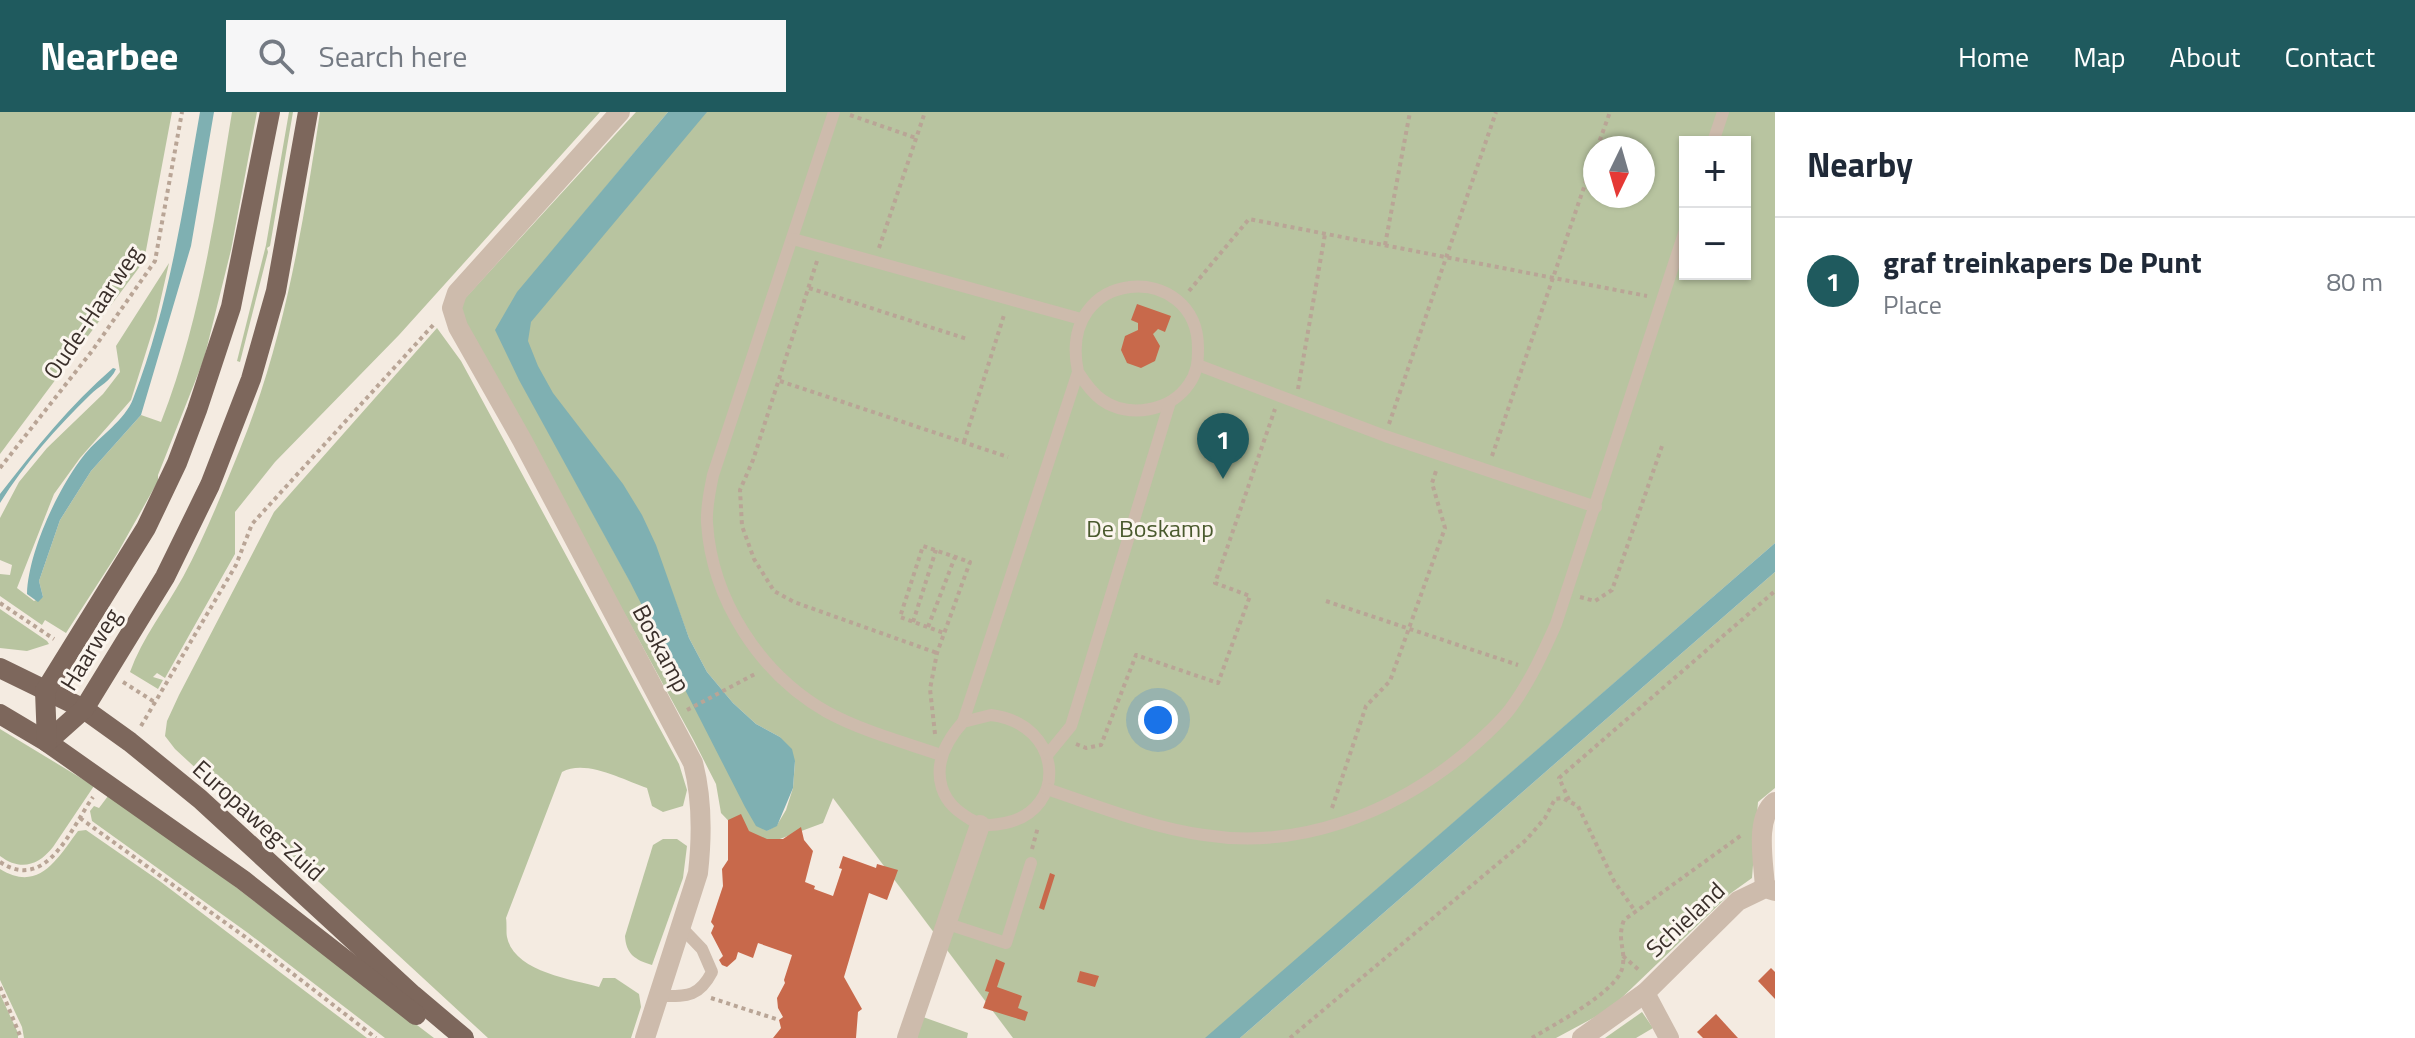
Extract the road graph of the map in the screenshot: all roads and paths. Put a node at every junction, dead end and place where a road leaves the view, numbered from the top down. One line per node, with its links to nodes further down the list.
1 (182, 112): 42 (path, Oude-Haarweg)
2 (270, 112): 60 (main road, Haarweg)
3 (308, 112): 62 (main road, Haarweg)
4 (620, 112): 28 (street)
5 (834, 112): 17 (lane)
6 (840, 112): 14 (path)
7 (925, 112): 14 (path)
8 (1410, 112): 18 (path)
9 (1496, 112): 21 (path)
10 (1610, 112): 12 (path)
11 (1723, 112): 13 (lane)
12 (1601, 136)
13 (1715, 136)
14 (916, 138): 22 (path)
15 (1583, 190): 23 (path)
16 (1325, 234): 18 (path); 27 (path); 36 (path)
17 (793, 239): 19 (lane); 57 (lane)
18 (1385, 245): 21 (path)
19 (822, 247): 22 (lane); 24 (path)
20 (1679, 249): 26 (lane)
21 (1447, 257): 23 (path); 37 (path)
22 (874, 261): 25 (lane)
23 (1553, 278): 26 (path); 43 (path)
24 (809, 288): 30 (path); 33 (path)
25 (1009, 299): 29 (lane); 38 (path)
26 (1663, 299): 44 (lane)
27 (1180, 302): 29 (lane); 31 (lane)
28 (452, 308): 61 (path); 84 (street, Boskamp)
29 (1081, 319): 32 (lane)
30 (967, 339)
31 (1198, 365): 34 (lane); 35 (lane)
32 (1078, 372): 35 (lane); 65 (lane)
33 (780, 381): 38 (path); 56 (path)
34 (1279, 396): 36 (lane); 66 (path)
35 (1170, 402): 66 (lane)
36 (1296, 402): 37 (lane)
37 (1385, 436): 40 (lane)
38 (964, 442): 41 (path)
39 (1662, 446): 48 (path)
40 (1441, 455): 43 (lane); 53 (path)
41 (1008, 457)
42 (0, 468)
43 (1487, 470): 44 (lane)
44 (1596, 507): 48 (lane)
45 (936, 550): 46 (path); 51 (path); 51 (path)
46 (955, 557): 52 (path); 55 (path)
47 (1775, 591): 71 (path)
48 (1566, 594): 59 (lane)
49 (1326, 601): 53 (path)
50 (0, 603): 54 (path)
51 (913, 622): 52 (path)
52 (928, 627): 55 (path)
53 (1408, 630): 59 (path); 78 (path)
54 (41, 631)
55 (944, 633): 56 (path)
56 (937, 653): 68 (path)
57 (769, 666): 63 (path); 68 (lane)
58 (0, 668): 60 (main road, Europaweg-Zuid)
59 (1535, 671): 78 (lane)
60 (45, 691): 62 (main road, Europaweg-Zuid); 67 (main road, Haarweg)
61 (156, 703)
62 (84, 709): 67 (main road, Haarweg); 93 (main road, Europaweg-Zuid)
63 (687, 710)
64 (0, 714): 67 (main road)
65 (963, 722): 68 (lane); 69 (lane)
66 (1061, 739): 69 (lane)
67 (47, 742): 92 (main road)
68 (936, 753): 76 (lane)
69 (1048, 754): 70 (lane)
70 (1047, 789): 74 (lane); 78 (lane)
71 (1569, 801): 82 (path); 96 (path)
72 (1775, 802): 77 (street, Schieland)
73 (89, 803): 75 (path)
74 (1032, 810): 76 (lane); 80 (path)
75 (80, 818): 79 (path); 91 (path)
76 (980, 825): 83 (street)
77 (1764, 825): 81 (street, Schieland); 82 (path)
78 (1326, 828)
79 (0, 862)
80 (1031, 863): 83 (lane)
81 (1770, 889): 87 (street, Schieland)
82 (1635, 911): 97 (path)
83 (945, 923): 95 (street)
84 (680, 926): 86 (lane); 88 (street, Boskamp)
85 (0, 987): 90 (path)
86 (699, 992): 88 (lane); 89 (path)
87 (1645, 993): 98 (street, Schieland); 99 (street, Schieland)
88 (657, 996): 94 (street, Boskamp)
89 (779, 1020)
90 (21, 1038)
91 (376, 1038)
92 (444, 1038)
93 (464, 1038)
94 (645, 1038)
95 (907, 1038)
96 (1290, 1038)
97 (1532, 1038)
98 (1582, 1038)
99 (1669, 1038)

